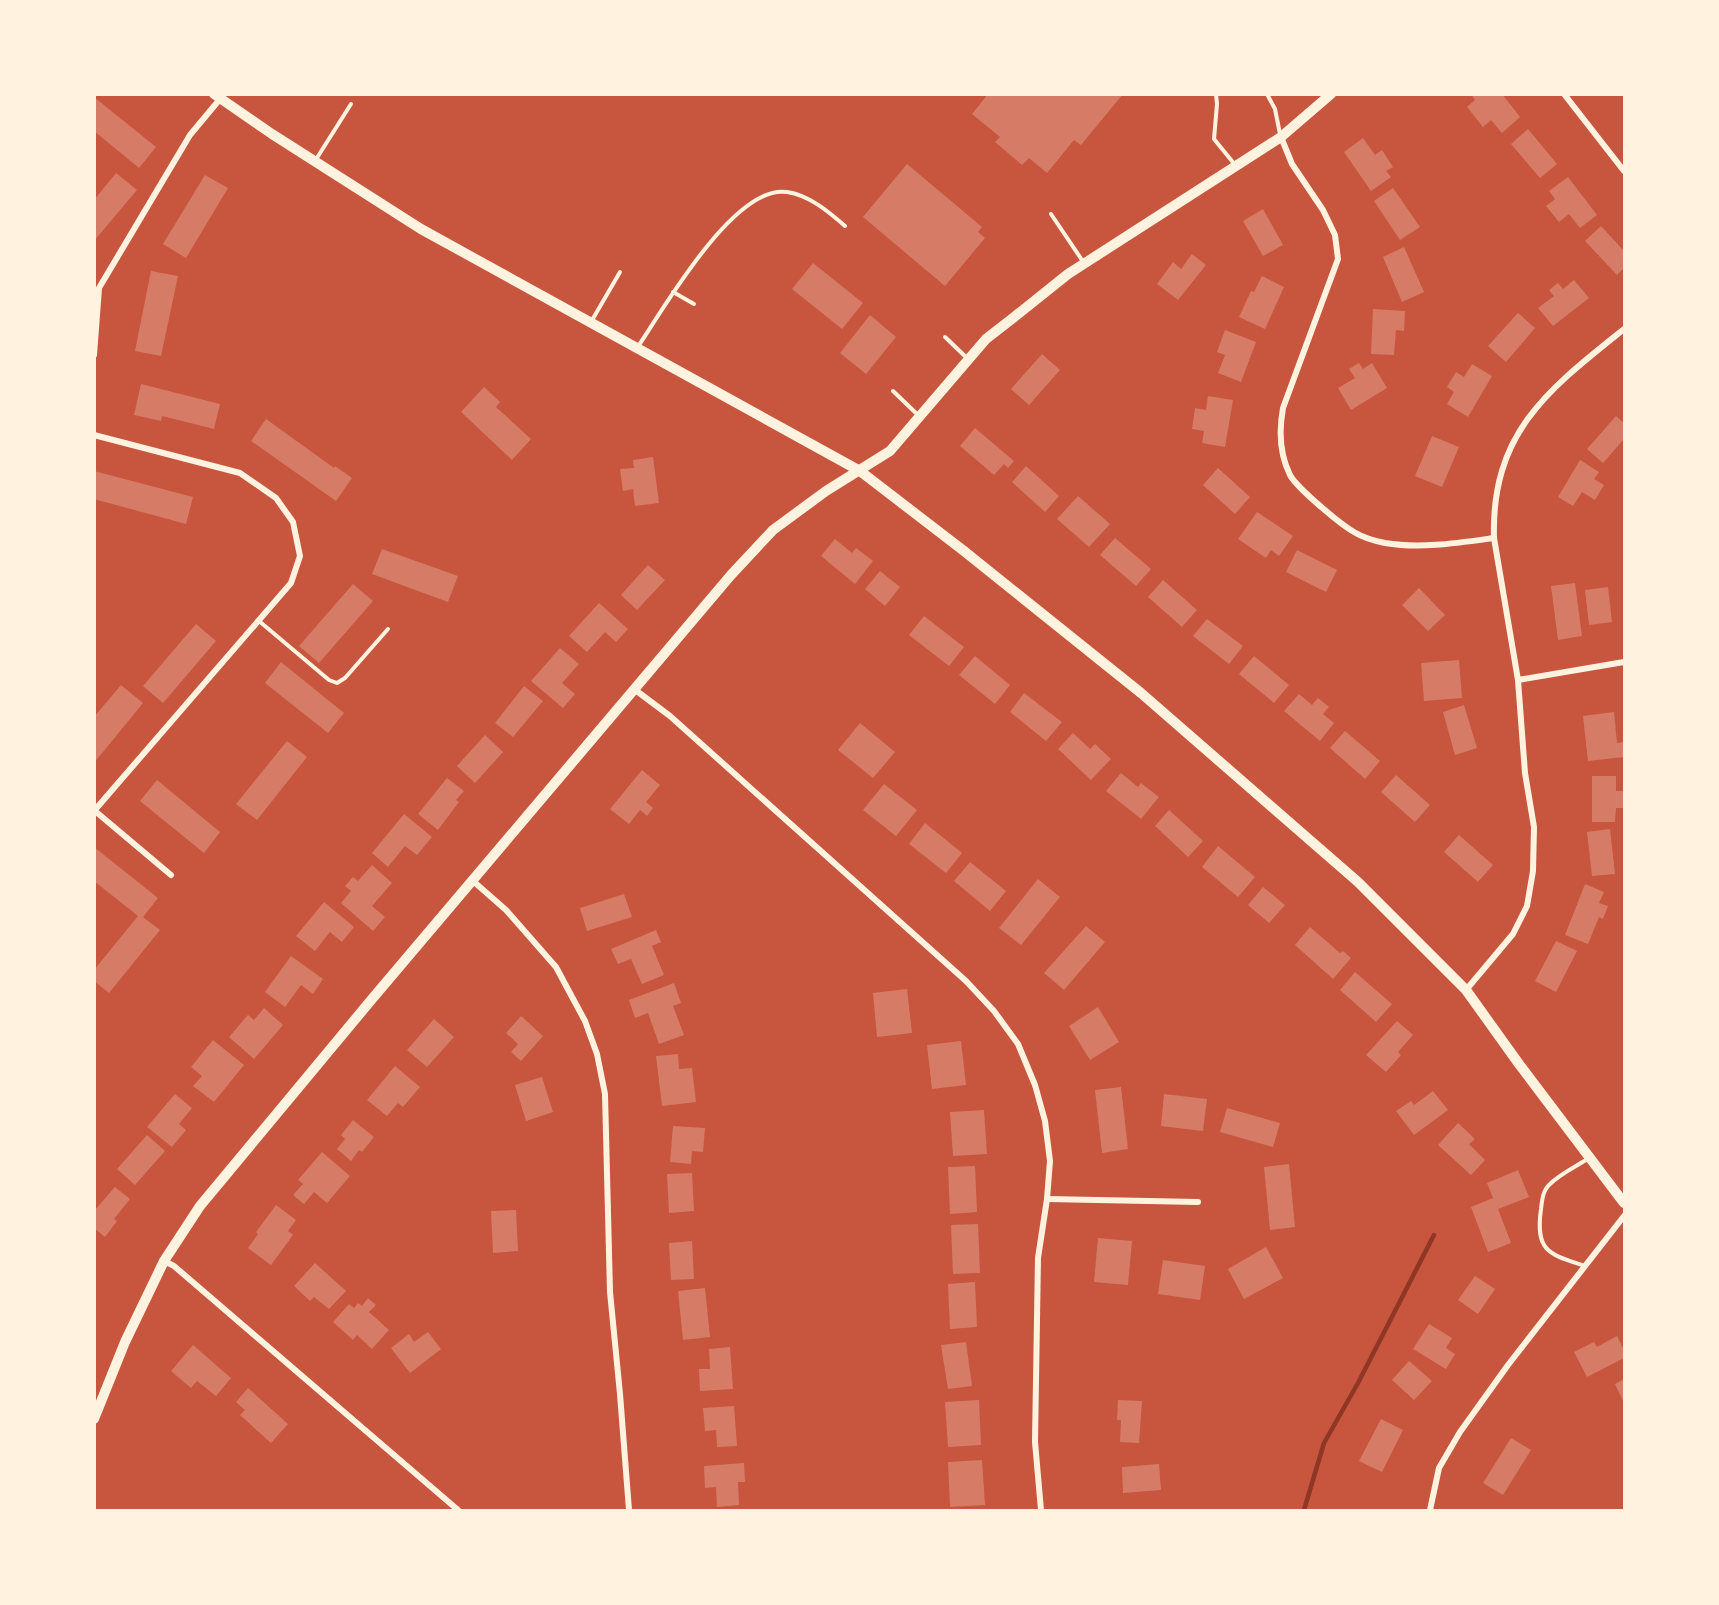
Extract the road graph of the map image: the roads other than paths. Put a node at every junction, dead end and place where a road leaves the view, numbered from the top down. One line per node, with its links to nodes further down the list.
1 (1216, 94): 9 (lane)
2 (1267, 94): 7 (lane)
3 (1331, 94): 7 (street)
4 (1564, 94): 10 (street)
5 (217, 97): 8 (street); 15 (street)
6 (351, 104): 8 (lane)
7 (1281, 137): 9 (street); 28 (street)
8 (315, 162): 18 (street)
9 (1237, 166): 13 (street)
10 (1624, 171)
11 (1051, 214): 13 (lane)
12 (845, 226): 16 (lane)
13 (1084, 264): 23 (street)
14 (620, 272): 18 (lane)
15 (97, 286): 22 (street)
16 (673, 292): 17 (lane); 21 (lane)
17 (694, 304)
18 (591, 323): 21 (street)
19 (1624, 329): 28 (street)
20 (945, 338): 23 (lane)
21 (636, 349): 27 (street)
22 (94, 355)
23 (968, 359): 25 (street)
24 (893, 391): 25 (lane)
25 (920, 416): 27 (street)
26 (94, 435): 29 (street)
27 (860, 471): 33 (street); 37 (street)
28 (1494, 538): 32 (street)
29 (259, 621): 30 (lane); 34 (street)
30 (388, 629)
31 (1624, 662): 32 (street)
32 (1518, 680): 37 (street)
33 (634, 688): 36 (street); 39 (street)
34 (95, 811): 35 (street)
35 (171, 875)
36 (473, 881): 43 (street); 47 (street)
37 (1466, 990): 38 (street)
38 (1590, 1158): 41 (street); 44 (lane)
39 (1047, 1198): 40 (street); 48 (street)
40 (1198, 1202)
41 (1624, 1203)
42 (1624, 1216): 44 (street)
43 (164, 1261): 45 (street); 46 (street)
44 (1585, 1266): 49 (street)
45 (94, 1419)
46 (458, 1510)
47 (629, 1510)
48 (1041, 1510)
49 (1430, 1510)

